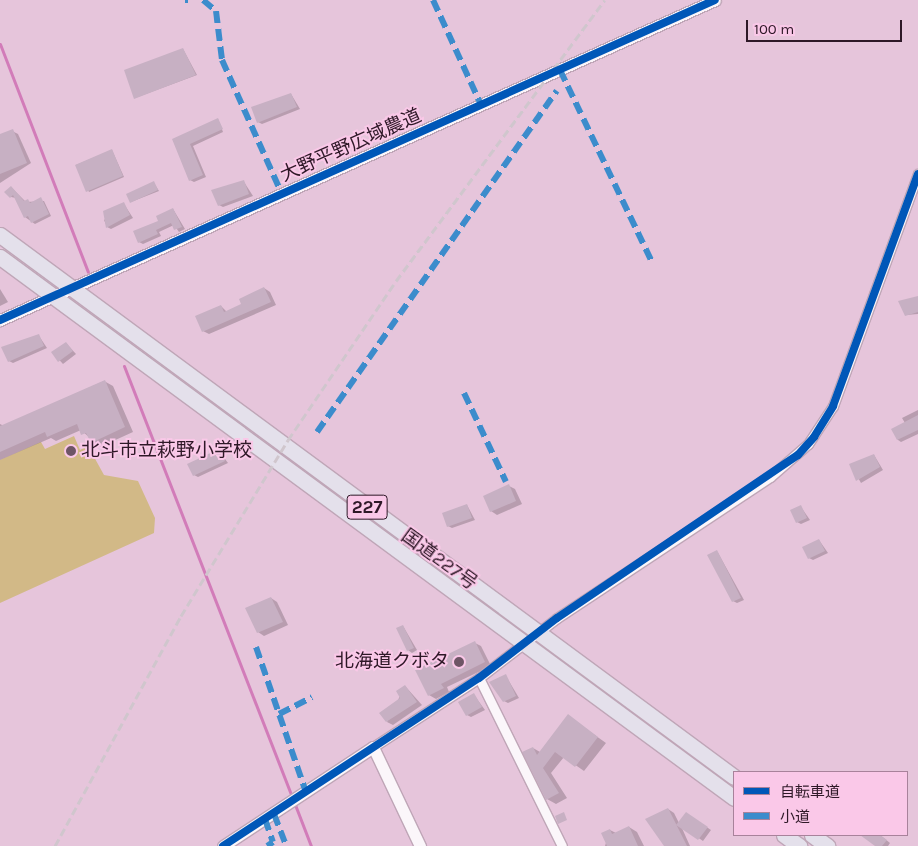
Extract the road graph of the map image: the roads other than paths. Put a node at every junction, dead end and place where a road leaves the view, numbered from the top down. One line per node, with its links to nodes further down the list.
1 (715, 0): 5 (street, 大野平野広域農道)
2 (918, 174): 8 (street)
3 (0, 235): 5 (highway, 国道227号 / 227)
4 (0, 257): 6 (highway, 国道227号 / 227)
5 (72, 288): 6 (street, 大野平野広域農道); 8 (highway, 国道227号 / 227)
6 (53, 297): 7 (street, 大野平野広域農道); 9 (highway, 国道227号 / 227)
7 (0, 320)
8 (539, 634): 9 (street); 12 (highway, 国道227号 / 227)
9 (526, 644): 10 (street); 13 (highway, 国道227号 / 227)
10 (479, 678): 11 (street); 18 (street)
11 (373, 748): 16 (street); 17 (street)
12 (733, 776)
13 (733, 797)
14 (785, 836): 19 (highway)
15 (813, 836): 20 (highway)
16 (223, 846)
17 (420, 846)
18 (562, 846)
19 (799, 846)
20 (828, 846)

